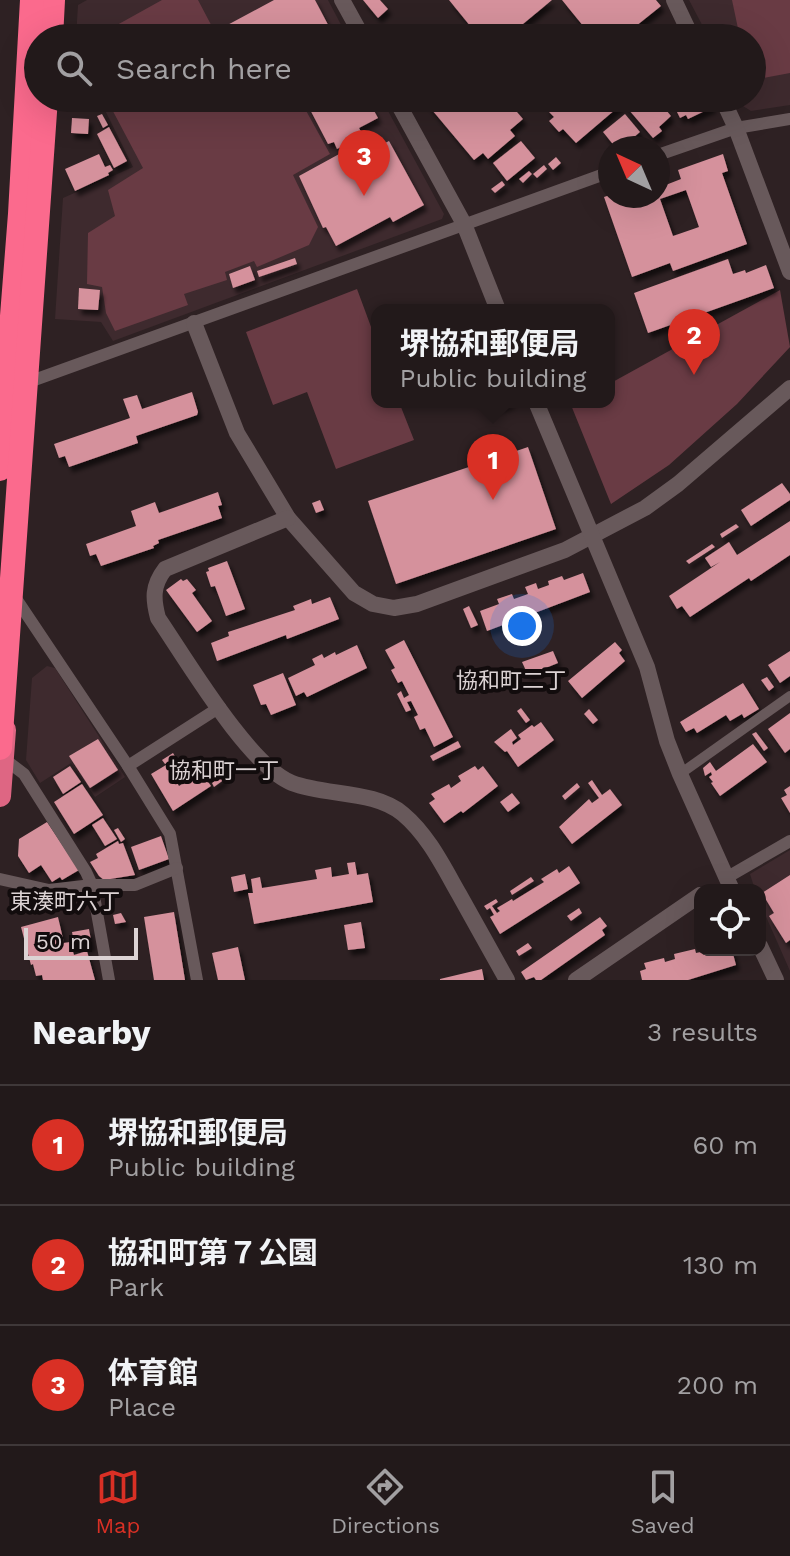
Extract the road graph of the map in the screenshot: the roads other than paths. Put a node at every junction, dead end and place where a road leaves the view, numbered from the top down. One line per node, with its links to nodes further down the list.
1 (31, 0): 5 (highway); 6 (highway)
2 (55, 0): 7 (highway)
3 (342, 0): 8 (street)
4 (674, 0): 9 (street)
5 (29, 24)
6 (30, 24)
7 (54, 24)
8 (355, 24)
9 (685, 24)
10 (24, 89): 26 (highway)
11 (25, 112): 29 (highway)
12 (47, 112): 24 (highway)
13 (47, 112): 35 (highway)
14 (403, 112): 20 (street)
15 (729, 112): 17 (street)
16 (790, 119): 17 (street)
17 (736, 128): 18 (street); 21 (street)
18 (670, 151)
19 (598, 176): 20 (street)
20 (464, 224): 22 (street); 23 (street)
21 (790, 272)
22 (496, 304)
23 (194, 323): 24 (street); 30 (street)
24 (30, 381): 26 (street); 32 (highway)
25 (790, 388): 31 (street)
26 (0, 392): 27 (highway)
27 (0, 400)
28 (539, 408): 31 (street)
29 (0, 469)
30 (288, 518): 31 (street); 34 (street)
31 (594, 536): 37 (street)
32 (15, 597): 35 (highway); 36 (street)
33 (790, 696): 37 (street)
34 (220, 707): 36 (street); 48 (street)
35 (1, 753): 38 (highway); 43 (street)
36 (128, 766): 40 (street)
37 (680, 774): 42 (street)
38 (0, 796)
39 (790, 841): 42 (street)
40 (177, 868): 43 (street); 47 (street)
41 (0, 879): 43 (street)
42 (729, 884)
43 (92, 885): 46 (street)
44 (694, 899): 49 (street)
45 (765, 956): 50 (street)
46 (109, 980)
47 (197, 980)
48 (507, 980)
49 (576, 980)
50 (776, 980)

